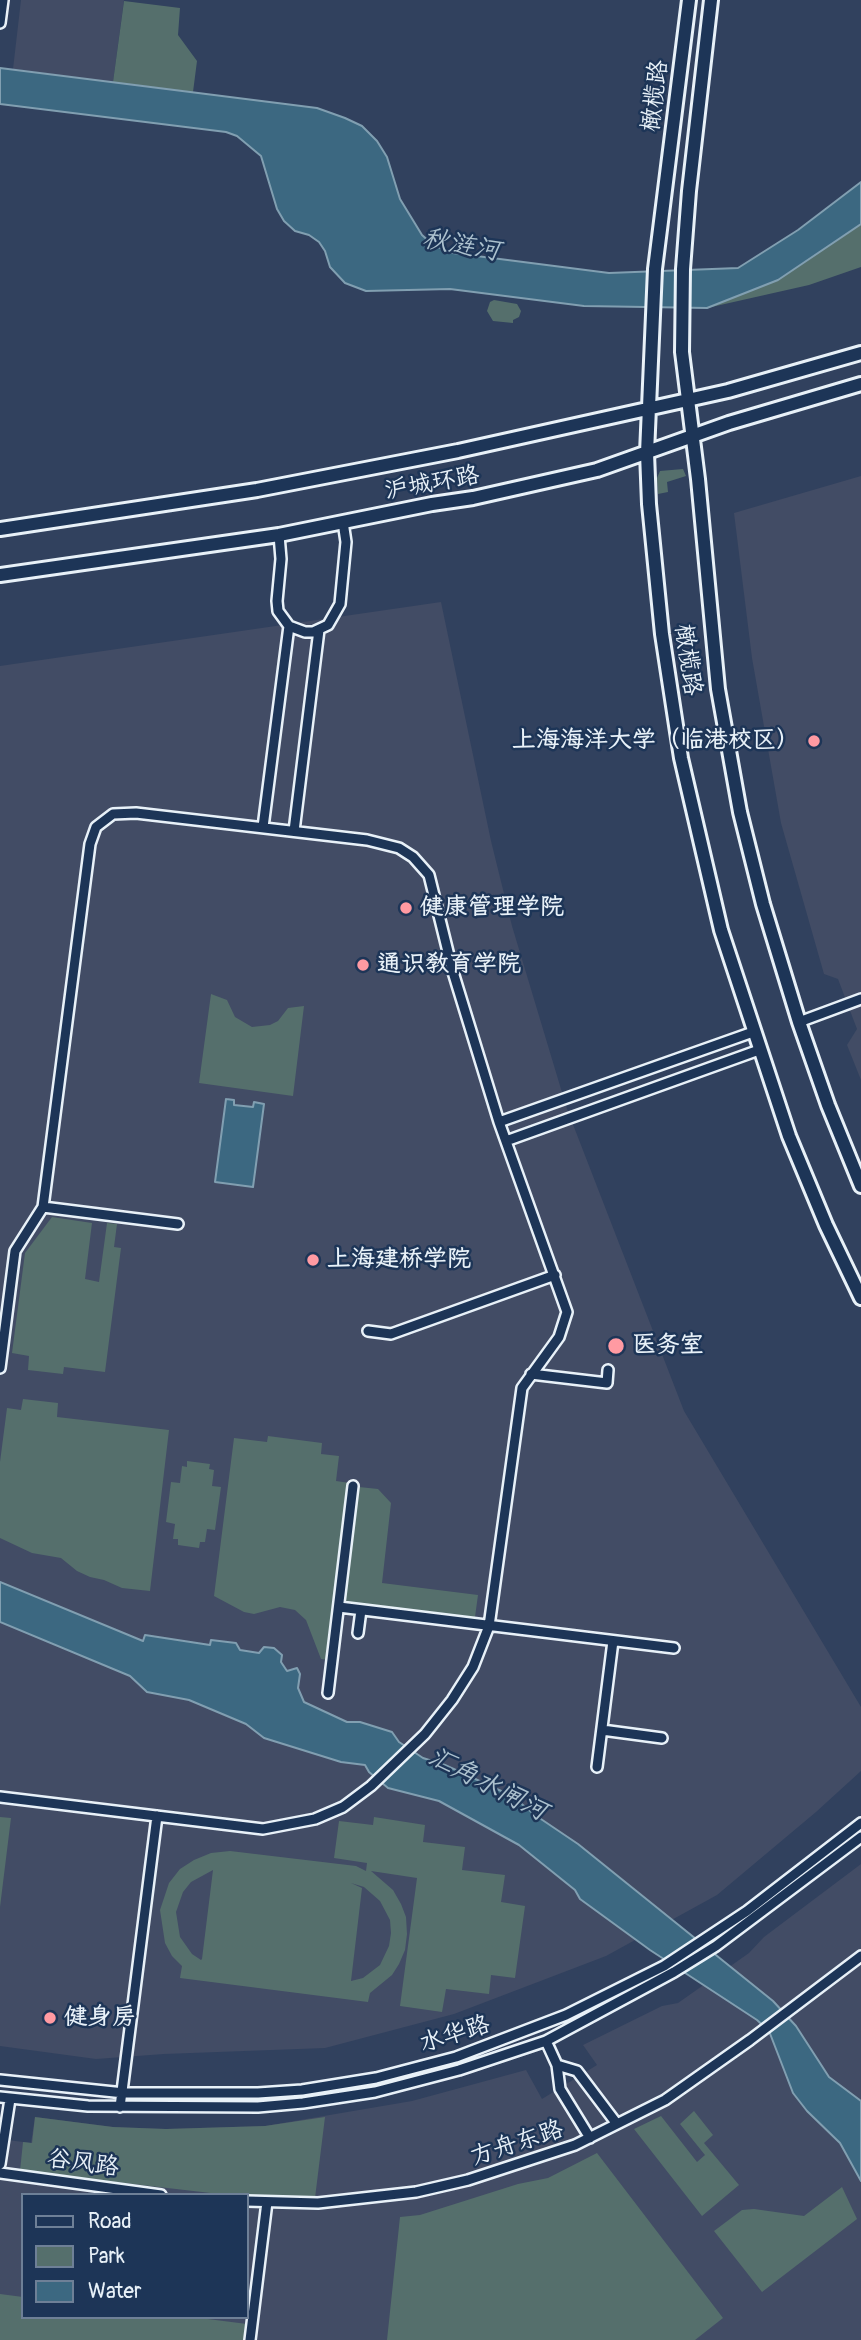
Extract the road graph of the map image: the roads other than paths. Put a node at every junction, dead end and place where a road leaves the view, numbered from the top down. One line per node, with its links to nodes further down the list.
1 (3, 0): 4 (street)
2 (689, 0): 8 (main road, 橄榄路)
3 (711, 0): 7 (main road, 橄榄路)
4 (0, 23)
5 (861, 353): 7 (main road, 沪城环路)
6 (861, 384): 9 (main road, 沪城环路)
7 (688, 400): 8 (main road, 沪城环路); 9 (main road, 橄榄路)
8 (650, 408): 10 (main road, 橄榄路); 12 (main road, 沪城环路)
9 (692, 435): 10 (main road, 沪城环路); 20 (main road, 橄榄路)
10 (647, 453): 11 (main road, 沪城环路); 21 (main road, 橄榄路)
11 (343, 522): 13 (main road, 沪城环路); 16 (street)
12 (0, 529)
13 (279, 535): 14 (main road, 沪城环路); 15 (street)
14 (0, 575)
15 (289, 626): 16 (street); 17 (street)
16 (319, 630): 18 (street)
17 (264, 827): 18 (street); 28 (street)
18 (294, 831): 25 (street)
19 (861, 999): 20 (street)
20 (799, 1022): 27 (main road, 橄榄路)
21 (753, 1032): 22 (main road, 橄榄路); 23 (street)
22 (759, 1050): 24 (street); 31 (main road, 橄榄路)
23 (568, 1098): 24 (street); 25 (street)
24 (574, 1116): 26 (street)
25 (499, 1122): 26 (street)
26 (506, 1141): 30 (street)
27 (861, 1186)
28 (43, 1206): 29 (street); 33 (street)
29 (178, 1224)
30 (555, 1275): 32 (street); 35 (street)
31 (861, 1298)
32 (368, 1331)
33 (0, 1368)
34 (608, 1370): 35 (street)
35 (531, 1374): 39 (street)
36 (353, 1486): 37 (street)
37 (338, 1607): 38 (street); 43 (street)
38 (361, 1610): 39 (street); 40 (street)
39 (489, 1626): 41 (street); 48 (street)
40 (358, 1633)
41 (613, 1641): 42 (street); 44 (street)
42 (674, 1648)
43 (328, 1693)
44 (602, 1730): 45 (street); 46 (street)
45 (663, 1738)
46 (597, 1767)
47 (0, 1797): 48 (street)
48 (157, 1816): 55 (street)
49 (861, 1823): 55 (street, 水华路)
50 (861, 1838): 52 (street, 水华路)
51 (861, 1956): 59 (street, 方舟东路)
52 (546, 2041): 53 (street); 58 (street, 水华路)
53 (557, 2066): 59 (street); 60 (street)
54 (0, 2080): 55 (street, 水华路)
55 (124, 2093): 58 (street)
56 (0, 2097): 57 (street, 水华路)
57 (10, 2099): 58 (street, 水华路); 61 (street)
58 (120, 2107)
59 (617, 2124): 60 (street, 方舟东路)
60 (590, 2138): 65 (street, 方舟东路)
61 (0, 2164)
62 (0, 2173): 63 (street, 谷风路)
63 (146, 2193)
64 (248, 2201): 65 (street)
65 (267, 2202): 66 (street)
66 (250, 2340)

